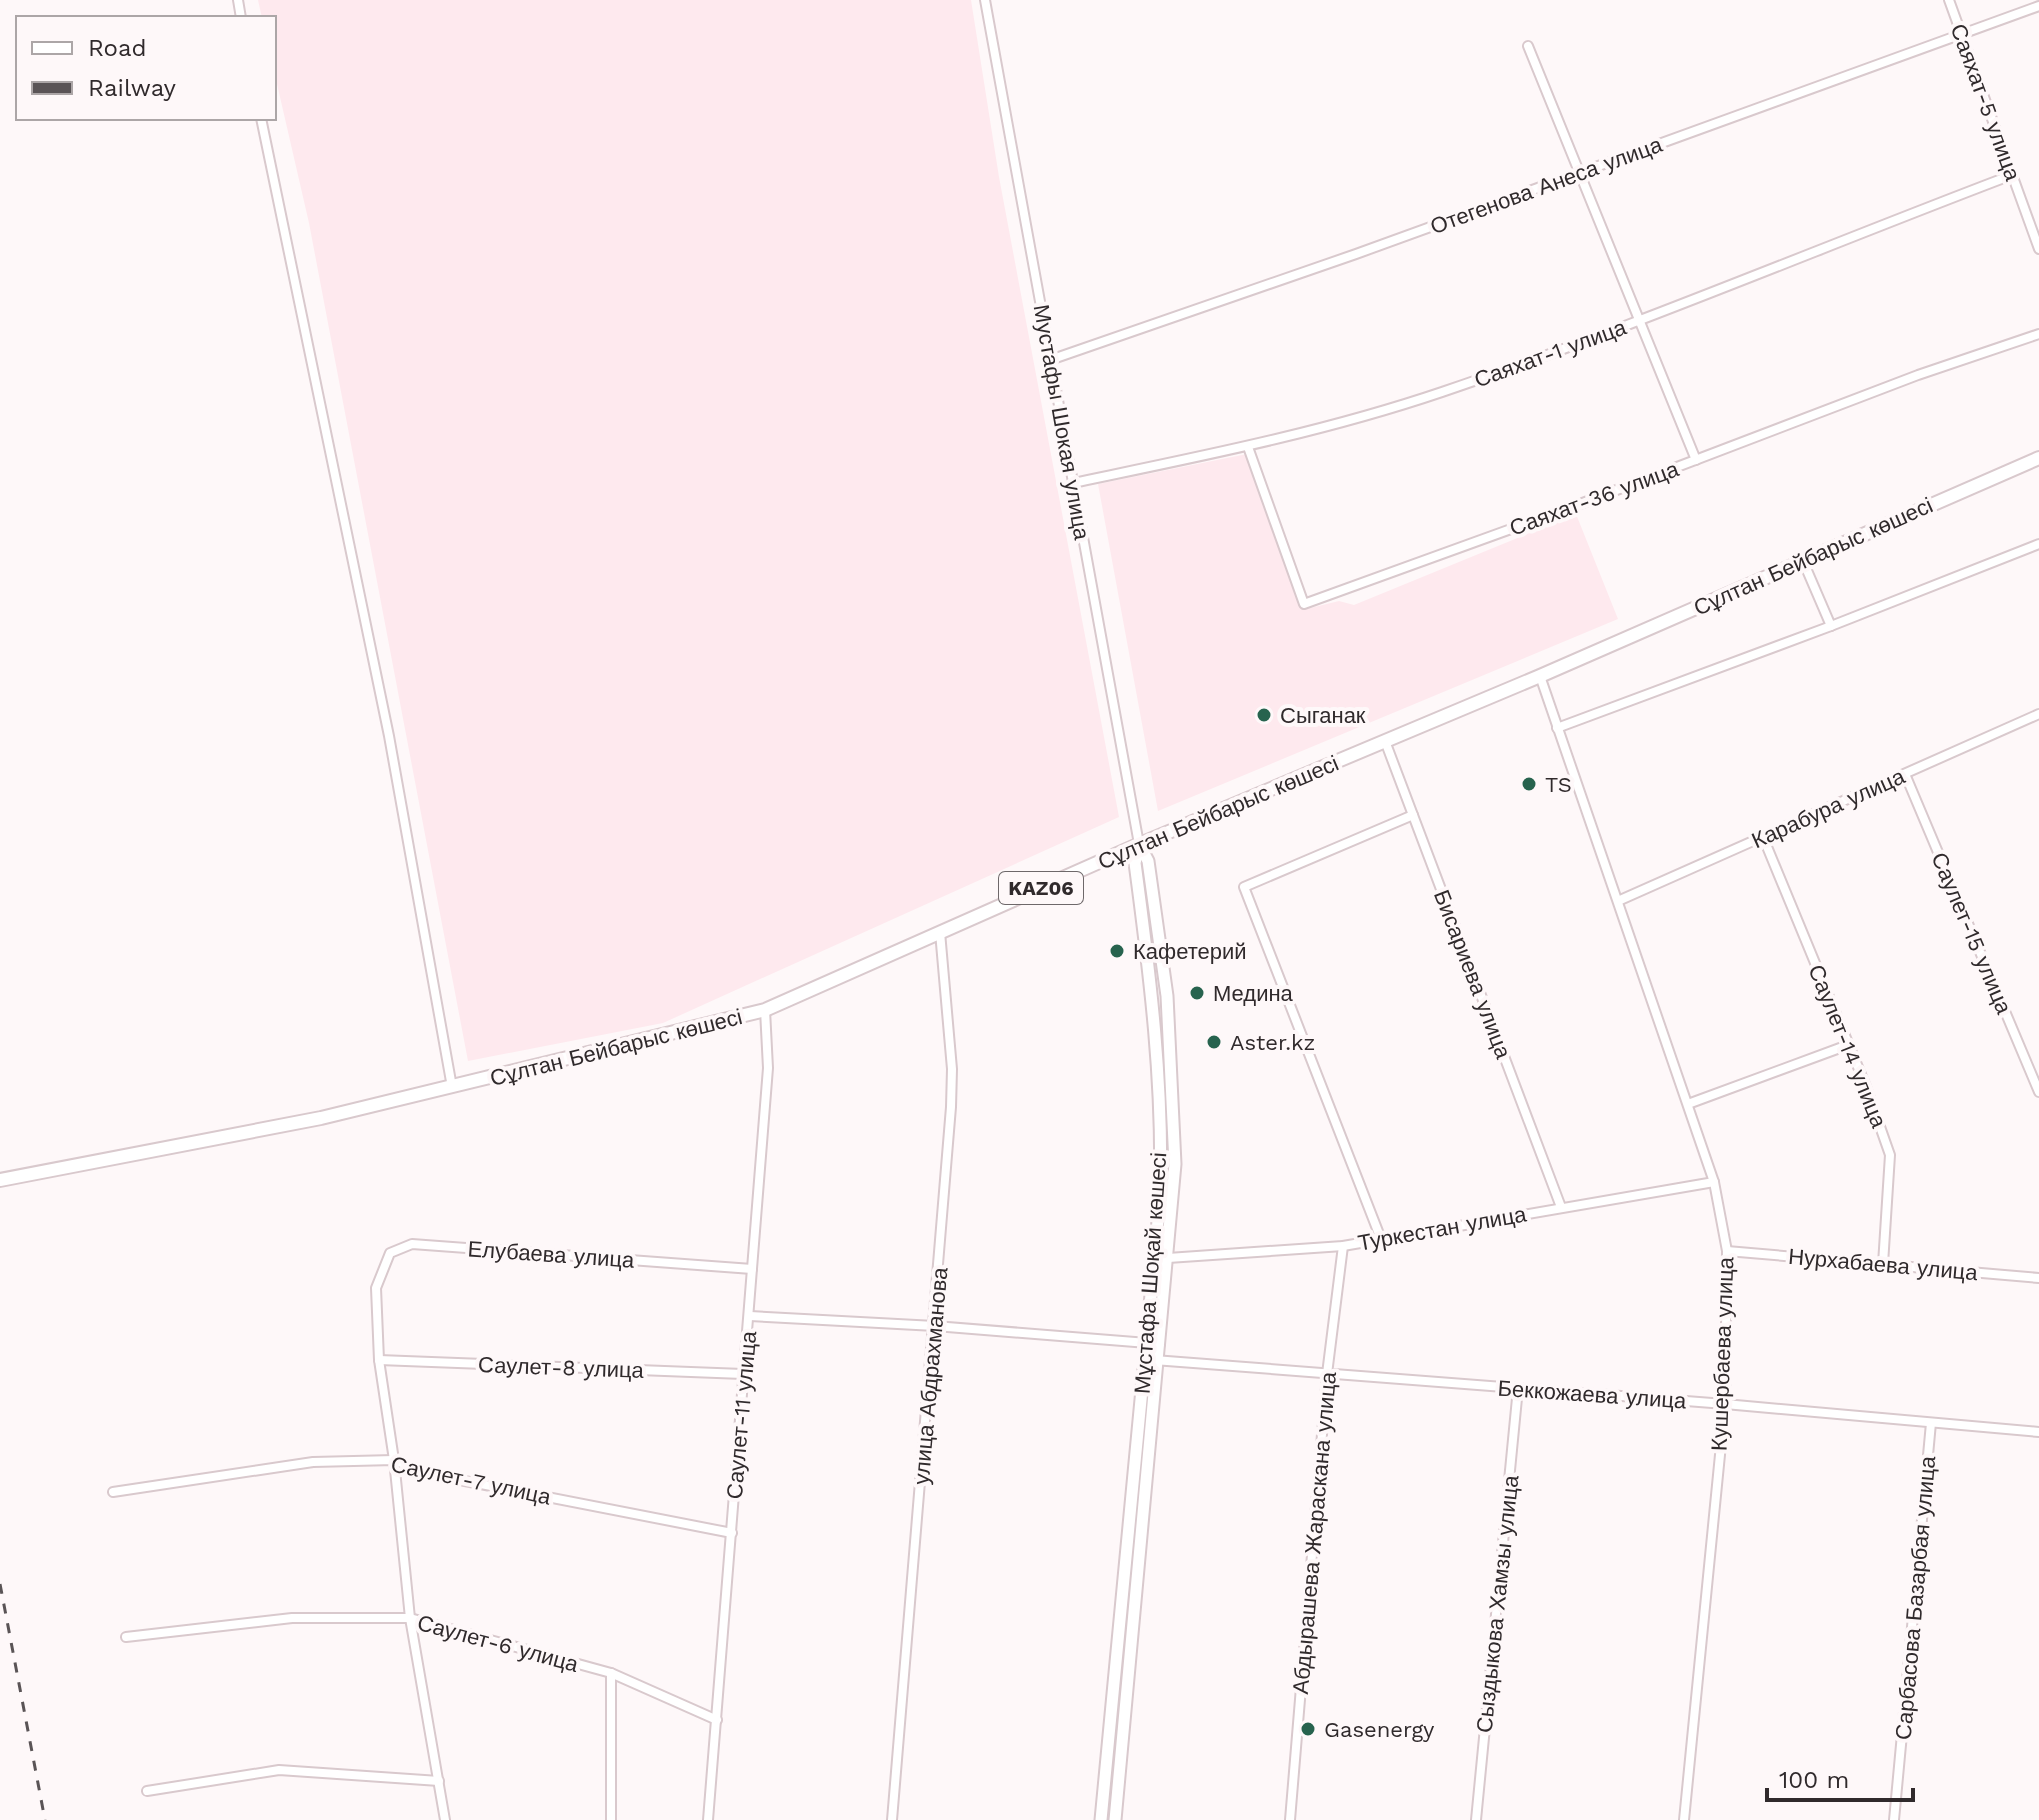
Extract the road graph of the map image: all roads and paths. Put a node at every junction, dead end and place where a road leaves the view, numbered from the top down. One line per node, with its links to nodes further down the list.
1 (985, 0): 12 (street, Мустафы Шокая улица)
2 (1949, 0): 4 (street, Саяхат-5 улица)
3 (2039, 6): 4 (street, Отегенова Анеса улица)
4 (1961, 32): 7 (street, Отегенова Анеса улица); 8 (street, Саяхат-5 улица)
5 (1528, 46): 7 (street)
6 (261, 120): 32 (street)
7 (1579, 173): 10 (street); 12 (street, Отегенова Анеса улица)
8 (2012, 175): 9 (street, Саяхат-5 улица); 10 (street, Саяхат-1 улица)
9 (2039, 249)
10 (1639, 319): 13 (street, Саяхат-1 улица); 15 (street)
11 (2039, 334): 15 (street, Саяхат-36 улица)
12 (1050, 360): 16 (street, Мустафы Шокая улица)
13 (1248, 447): 15 (street, Саяхат-36 улица); 16 (street, Саяхат-1 улица)
14 (2039, 458): 18 (main road, Сұлтан Бейбарыс көшесі / KAZ06)
15 (1696, 460)
16 (1073, 483): 27 (street, Мустафы Шокая улица)
17 (2039, 544): 19 (street)
18 (1803, 561): 19 (street); 20 (main road, Сұлтан Бейбарыс көшесі / KAZ06)
19 (1831, 626): 22 (street)
20 (1540, 676): 22 (street, Кушербаева улица); 23 (main road, Сұлтан Бейбарыс көшесі / KAZ06)
21 (2039, 714): 24 (street, Карабура улица)
22 (1557, 728): 28 (street, Кушербаева улица)
23 (1385, 741): 25 (street, Бисариева улица); 27 (main road, Сұлтан Бейбарыс көшесі / KAZ06)
24 (1905, 774): 26 (street, Карабура улица); 33 (street, Саулет-15 улица)
25 (1413, 815): 37 (street, Бисариева улица); 38 (street)
26 (1763, 837): 28 (street, Карабура улица); 31 (street, Саулет-14 улица)
27 (1139, 844): 29 (main road, Сұлтан Бейбарыс көшесі / KAZ06); 41 (street, Мұстафа Шоқай көшесі); 47 (street, Мұстафа Шоқай көшесі)
28 (1618, 901): 34 (street, Кушербаева улица)
29 (940, 932): 30 (main road, Сұлтан Бейбарыс көшесі / KAZ06); 46 (street, улица Абдрахманова)
30 (765, 1010): 32 (main road, Сұлтан Бейбарыс көшесі / KAZ06); 43 (street, Саулет-11 улица)
31 (1848, 1045): 34 (street); 42 (street, Саулет-14 улица)
32 (452, 1087): 35 (main road, Сұлтан Бейбарыс көшесі / KAZ06)
33 (2039, 1092)
34 (1688, 1104): 36 (street, Кушербаева улица)
35 (0, 1180)
36 (1714, 1182): 37 (street, Туркестан улица); 40 (street, Кушербаева улица)
37 (1561, 1207): 38 (street, Туркестан улица)
38 (1381, 1239): 39 (street, Туркестан улица)
39 (1343, 1246): 41 (street, Туркестан улица); 53 (street, Абдырашева Жараскана улица)
40 (1727, 1251): 42 (street, Нурхабаева улица); 55 (street, Кушербаева улица)
41 (1168, 1258): 48 (street, Мұстафа Шоқай көшесі)
42 (1883, 1264): 44 (street, Нурхабаева улица)
43 (752, 1269): 45 (street, Саулет-11 улица); 50 (street, Елубаева улица)
44 (2039, 1278)
45 (750, 1316): 46 (street); 52 (street, Саулет-11 улица)
46 (935, 1326): 47 (street); 70 (street, улица Абдрахманова)
47 (1146, 1342): 48 (street); 49 (street, Мұстафа Шоқай көшесі)
48 (1160, 1344): 51 (street, Мұстафа Шоқай көшесі)
49 (1145, 1359): 51 (street, Беккожаева улица); 71 (street, Мұстафа Шоқай көшесі)
50 (379, 1360): 52 (street, Саулет-8 улица); 58 (street)
51 (1159, 1361): 53 (street, Беккожаева улица); 72 (street, Мұстафа Шоқай көшесі)
52 (743, 1374): 60 (street, Саулет-11 улица)
53 (1327, 1374): 54 (street, Беккожаева улица); 73 (street, Абдырашева Жараскана улица)
54 (1518, 1388): 55 (street, Беккожаева улица); 74 (street, Сыздыкова Хамзы улица)
55 (1725, 1404): 56 (street, Беккожаева улица); 75 (street, Кушербаева улица)
56 (1931, 1423): 57 (street, Беккожаева улица); 76 (street, Сарбасова Базарбая улица)
57 (2039, 1432)
58 (394, 1460): 59 (street, Саулет-7 улица); 60 (street, Саулет-7 улица); 61 (street)
59 (113, 1492)
60 (732, 1533): 64 (street, Саулет-11 улица)
61 (410, 1618): 62 (street, Саулет-6 улица); 63 (street, Саулет-6 улица); 65 (street)
62 (126, 1637)
63 (611, 1673): 64 (street, Саулет-6 улица); 68 (street)
64 (717, 1720): 69 (street, Саулет-11 улица)
65 (439, 1781): 66 (street); 67 (street)
66 (147, 1791)
67 (445, 1820)
68 (611, 1820)
69 (708, 1820)
70 (892, 1820)
71 (1101, 1820)
72 (1115, 1820)
73 (1290, 1820)
74 (1476, 1820)
75 (1684, 1820)
76 (1894, 1820)

